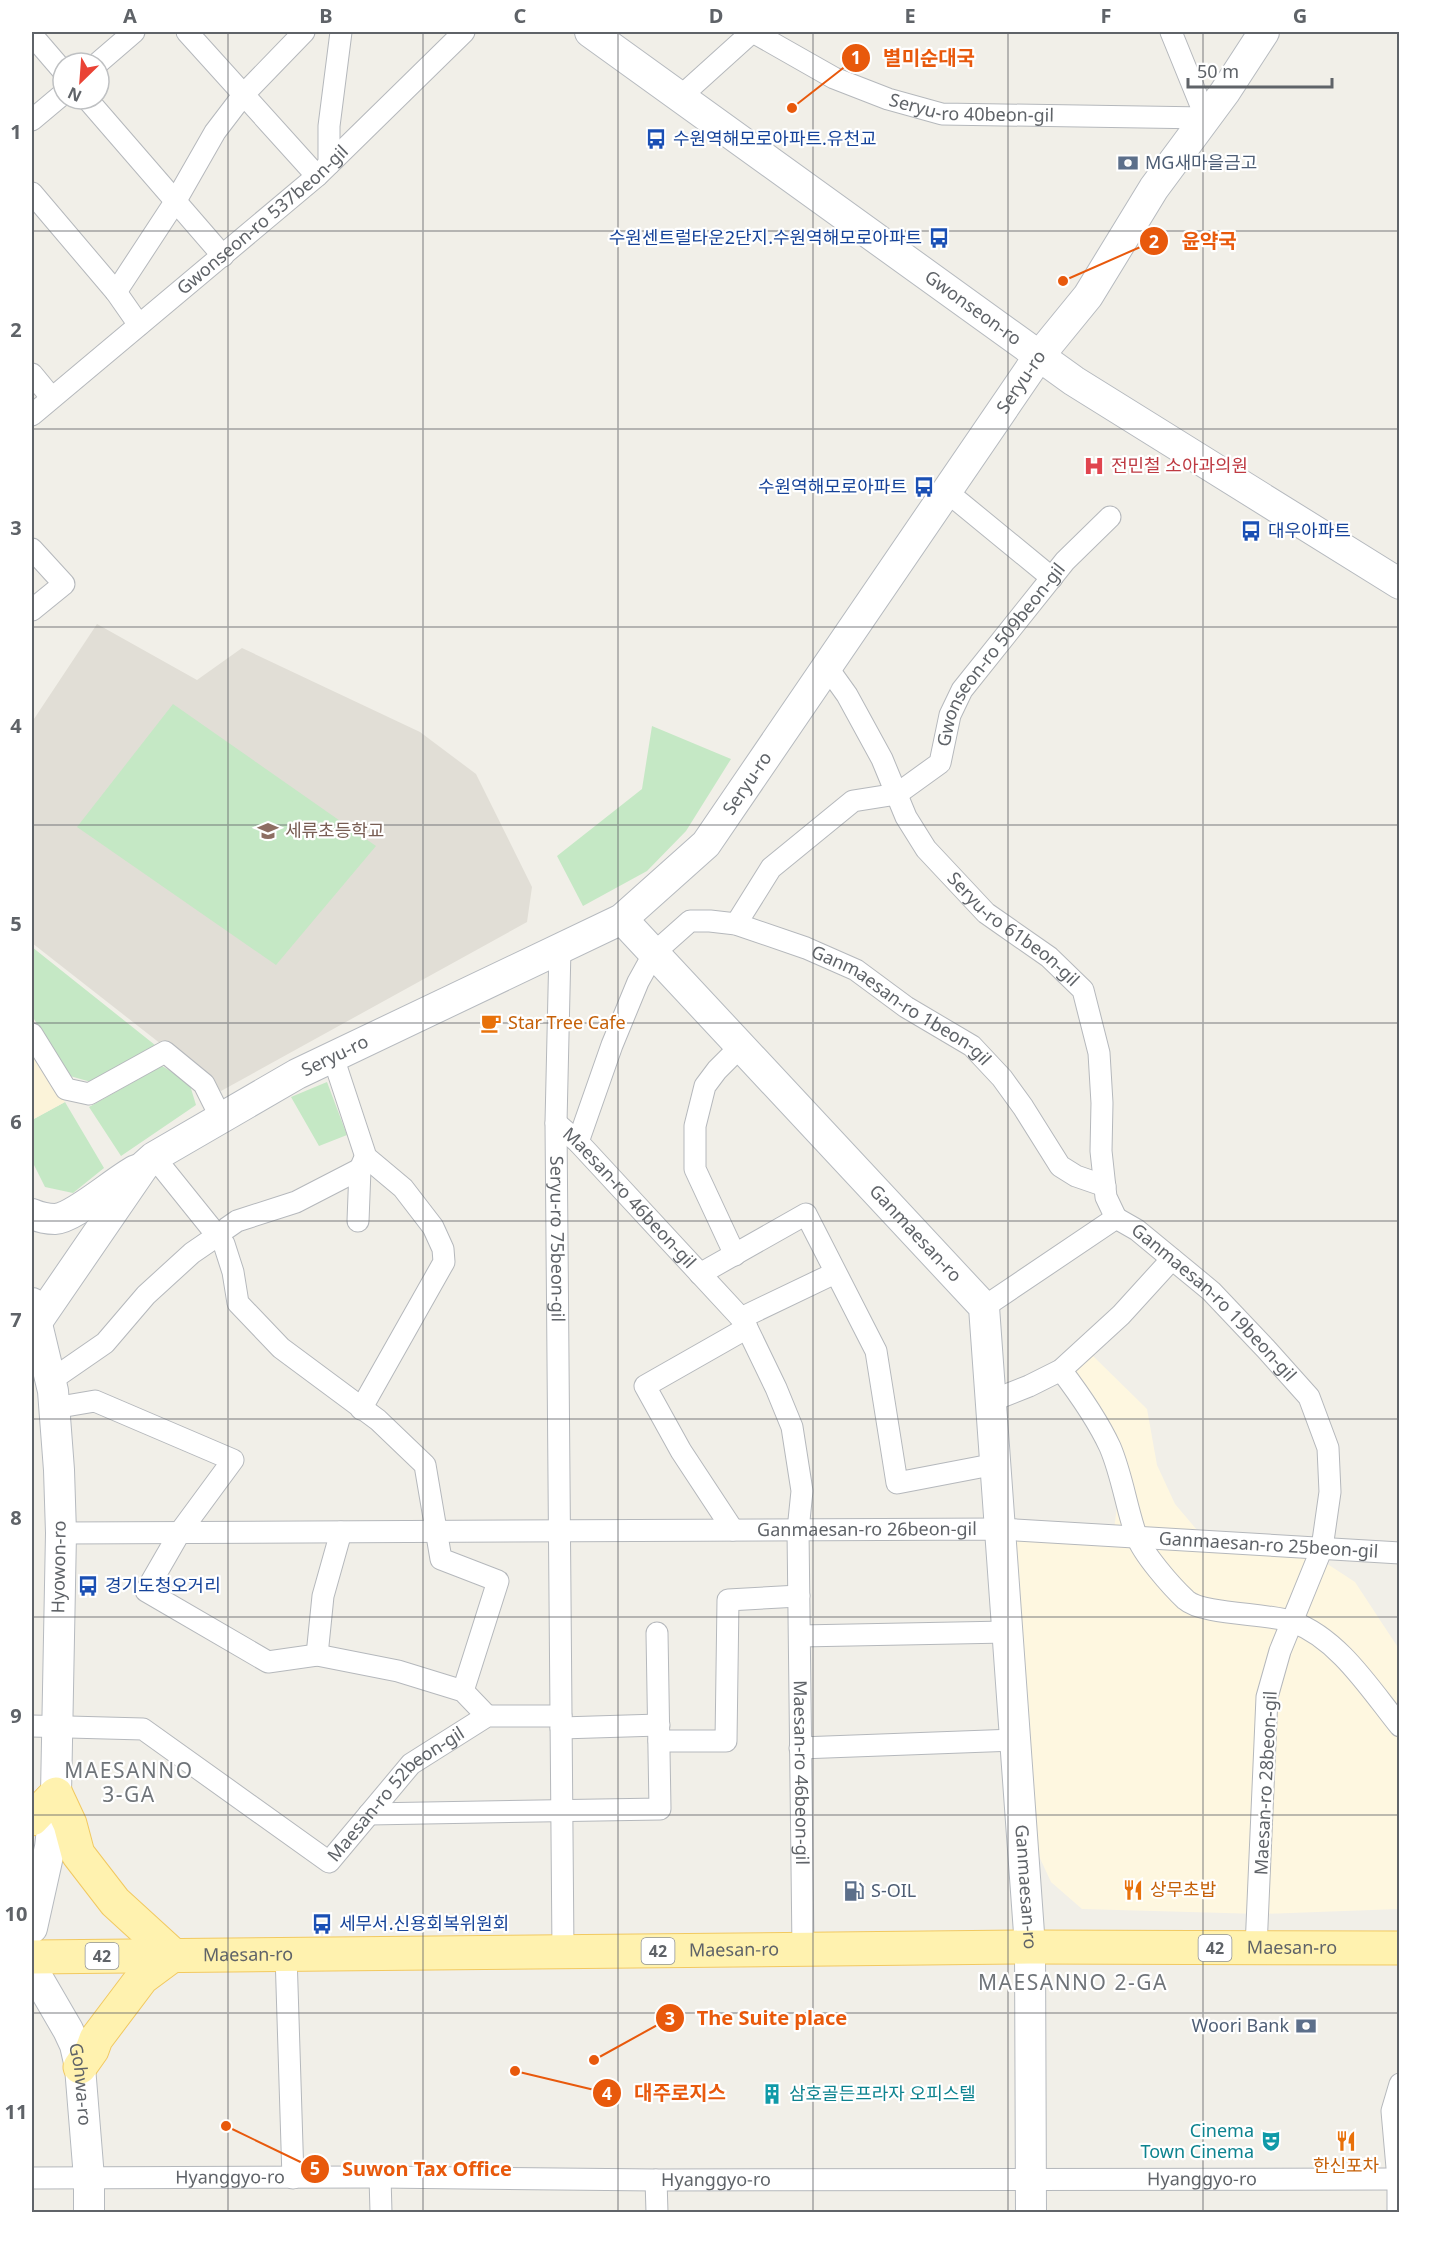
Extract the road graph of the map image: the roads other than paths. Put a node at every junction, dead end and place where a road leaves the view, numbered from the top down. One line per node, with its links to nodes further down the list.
1 (134, 32): 11 (street)
2 (187, 32): 13 (street)
3 (304, 32): 13 (street)
4 (341, 32): 19 (street)
5 (464, 32): 19 (street, Gwonseon-ro 537beon-gil)
6 (590, 32): 14 (street, Gwonseon-ro)
7 (753, 32): 14 (street); 17 (street, Seryu-ro 40beon-gil)
8 (1171, 32): 17 (street)
9 (1264, 32): 17 (street, Seryu-ro)
10 (32, 35): 12 (street)
11 (111, 52)
12 (51, 57)
13 (244, 94): 19 (street); 21 (street)
14 (681, 97): 25 (street, Gwonseon-ro)
15 (51, 104): 18 (street)
16 (97, 111): 21 (street)
17 (1206, 118): 25 (street, Seryu-ro)
18 (32, 120)
19 (323, 170): 22 (street, Gwonseon-ro 537beon-gil)
20 (32, 193): 23 (street)
21 (175, 202): 22 (street); 23 (street)
22 (223, 256): 24 (street, Gwonseon-ro 537beon-gil)
23 (116, 292): 24 (street)
24 (139, 325): 27 (street, Gwonseon-ro 537beon-gil)
25 (1038, 356): 29 (street, Seryu-ro); 33 (street, Gwonseon-ro)
26 (32, 374): 27 (street)
27 (51, 397): 28 (street, Gwonseon-ro 537beon-gil)
28 (32, 415)
29 (946, 491): 32 (street); 35 (street, Seryu-ro)
30 (1110, 517): 32 (street, Gwonseon-ro 509beon-gil)
31 (32, 549): 34 (street)
32 (1052, 578): 36 (street, Gwonseon-ro 509beon-gil)
33 (1400, 584)
34 (32, 610)
35 (827, 667): 36 (street, Seryu-ro 61beon-gil); 37 (street, Seryu-ro)
36 (897, 794): 38 (street); 49 (street, Seryu-ro 61beon-gil)
37 (622, 919): 39 (street, Seryu-ro); 40 (street, Ganmaesan-ro)
38 (736, 924): 40 (street, Ganmaesan-ro 1beon-gil); 49 (street, Ganmaesan-ro 1beon-gil)
39 (560, 948): 43 (street, Seryu-ro); 45 (street, Seryu-ro 75beon-gil)
40 (654, 953): 42 (street, Ganmaesan-ro); 46 (street)
41 (32, 1034): 44 (street)
42 (741, 1046): 53 (street); 57 (street, Ganmaesan-ro)
43 (333, 1057): 44 (street, Seryu-ro); 48 (street)
44 (221, 1118): 47 (street, Seryu-ro)
45 (556, 1123): 46 (street, Maesan-ro 46beon-gil); 69 (street, Seryu-ro 75beon-gil)
46 (578, 1142): 56 (street, Maesan-ro 46beon-gil)
47 (149, 1161): 50 (street); 58 (street, Seryu-ro); 63 (street)
48 (363, 1163): 52 (street); 61 (street); 63 (street)
49 (1105, 1186): 51 (street, Seryu-ro 61beon-gil)
50 (32, 1214)
51 (1116, 1218): 54 (street, Ganmaesan-ro 19beon-gil); 57 (street, Ganmaesan-ro 19beon-gil)
52 (358, 1221)
53 (735, 1255): 55 (street, Maesan-ro 46beon-gil); 56 (street, Maesan-ro 46beon-gil)
54 (1172, 1259): 60 (street); 74 (street, Ganmaesan-ro 19beon-gil)
55 (835, 1273): 59 (street); 64 (street)
56 (700, 1274): 59 (street, Maesan-ro 46beon-gil)
57 (984, 1307): 62 (street, Ganmaesan-ro)
58 (34, 1312): 61 (street, Hyowon-ro)
59 (744, 1323): 66 (street, Ganmaesan-ro 26beon-gil); 67 (street, Maesan-ro 46beon-gil)
60 (1061, 1370): 62 (street); 73 (street, Ganmaesan-ro 25beon-gil)
61 (52, 1395): 70 (street); 72 (street, Hyowon-ro)
62 (991, 1401): 64 (street, Ganmaesan-ro)
63 (362, 1409): 68 (street)
64 (996, 1464): 65 (street, Ganmaesan-ro)
65 (1000, 1529): 67 (street, Ganmaesan-ro 26beon-gil); 73 (street, Ganmaesan-ro 25beon-gil); 78 (street, Ganmaesan-ro)
66 (733, 1530): 67 (street, Ganmaesan-ro 26beon-gil); 69 (street, Ganmaesan-ro 26beon-gil)
67 (798, 1530): 76 (street, Maesan-ro 46beon-gil)
68 (435, 1531): 69 (street, Ganmaesan-ro 26beon-gil); 71 (street, Ganmaesan-ro 26beon-gil); 83 (street)
69 (559, 1531): 85 (street)
70 (180, 1532): 71 (street, Ganmaesan-ro 26beon-gil); 72 (street, Ganmaesan-ro 26beon-gil); 82 (street)
71 (342, 1532): 82 (street)
72 (60, 1533): 81 (street, Hyowon-ro)
73 (1137, 1537): 74 (street, Ganmaesan-ro 25beon-gil); 77 (street)
74 (1323, 1548): 75 (street, Ganmaesan-ro 25beon-gil); 77 (street, Maesan-ro 28beon-gil)
75 (1400, 1553)
76 (799, 1596): 80 (street, Maesan-ro 46beon-gil); 88 (street)
77 (1292, 1622): 87 (street); 97 (street, Maesan-ro 28beon-gil)
78 (1007, 1632): 80 (street); 89 (street, Ganmaesan-ro)
79 (657, 1633): 88 (street)
80 (800, 1636): 90 (street, Maesan-ro 46beon-gil)
81 (45, 1644): 86 (street, Hyowon-ro)
82 (318, 1655): 83 (street)
83 (463, 1691): 84 (street)
84 (487, 1716): 85 (street, Maesan-ro 52beon-gil); 93 (street, Maesan-ro 52beon-gil)
85 (561, 1722): 88 (street, Maesan-ro 52beon-gil); 92 (street)
86 (44, 1726): 91 (street, Hyowon-ro); 93 (street, Maesan-ro 52beon-gil)
87 (1400, 1726)
88 (659, 1733): 92 (street)
89 (1015, 1740): 90 (street); 96 (street, Ganmaesan-ro)
90 (800, 1748): 99 (street, Maesan-ro 46beon-gil)
91 (56, 1794): 94 (main road); 95 (street, Hyowon-ro); 102 (main road)
92 (562, 1812): 93 (street); 100 (street)
93 (369, 1814)
94 (32, 1820)
95 (32, 1928)
96 (1030, 1947): 97 (main road, Maesan-ro / 42); 99 (main road, Maesan-ro / 42); 111 (street, Ganmaesan-ro)
97 (1256, 1948): 98 (main road, Maesan-ro / 42)
98 (1400, 1948)
99 (803, 1950): 100 (main road, Maesan-ro / 42)
100 (563, 1952): 101 (main road, Maesan-ro / 42)
101 (286, 1954): 102 (main road, Maesan-ro / 42); 110 (street)
102 (173, 1955): 103 (main road, Maesan-ro / 42); 105 (main road)
103 (32, 1957)
104 (32, 1968): 105 (street, Gohwa-ro)
105 (80, 2067): 109 (street, Gohwa-ro)
106 (1400, 2084): 113 (street)
107 (380, 2177): 110 (street, Hyanggyo-ro); 112 (street, Hyanggyo-ro); 115 (street)
108 (32, 2178): 109 (street, Hyanggyo-ro)
109 (89, 2178): 110 (street, Hyanggyo-ro); 114 (street, Gohwa-ro)
110 (293, 2178)
111 (1030, 2179): 112 (street, Hyanggyo-ro); 113 (street, Hyanggyo-ro); 117 (street, Ganmaesan-ro)
112 (656, 2180): 116 (street)
113 (1399, 2180): 118 (street)
114 (88, 2212)
115 (381, 2212)
116 (657, 2212)
117 (1031, 2212)
118 (1398, 2212)

